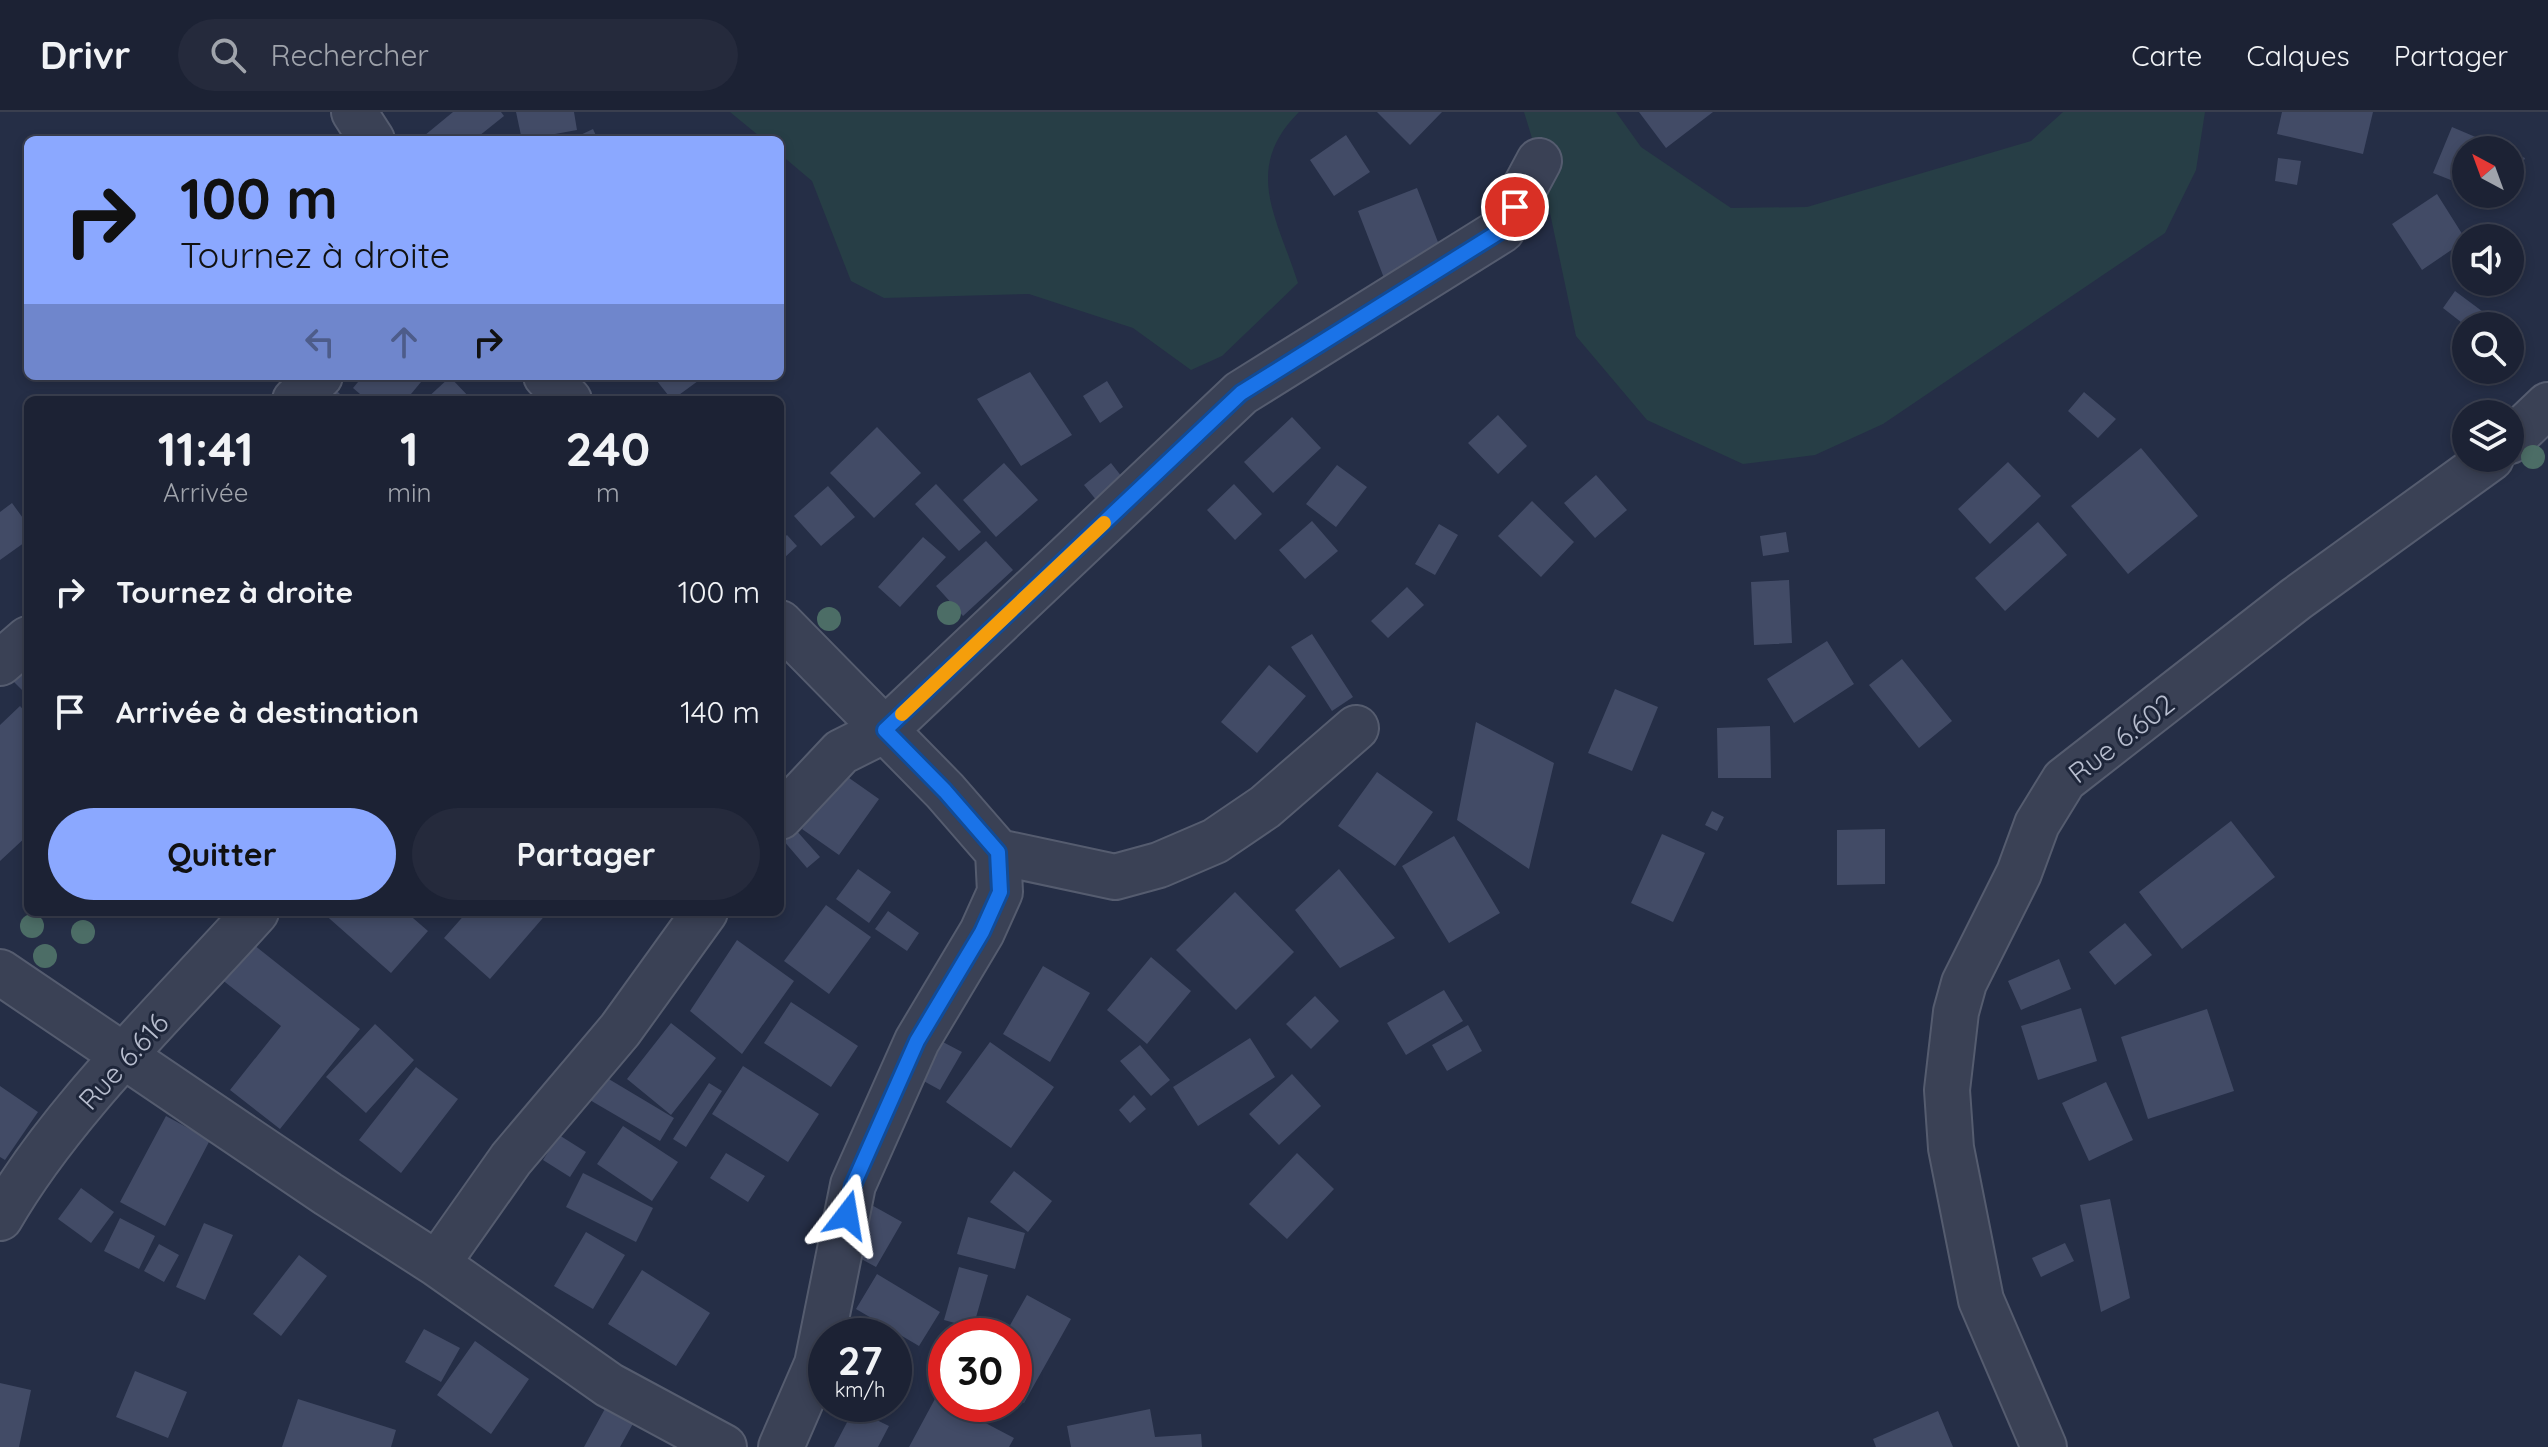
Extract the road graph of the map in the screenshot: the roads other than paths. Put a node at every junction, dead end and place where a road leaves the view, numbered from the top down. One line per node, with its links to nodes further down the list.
1 (354, 112): 2 (street)
2 (369, 136)
3 (1539, 161): 15 (street)
4 (316, 380): 6 (street)
5 (550, 380): 7 (street)
6 (299, 396)
7 (565, 396)
8 (2548, 405): 9 (street)
9 (2524, 428)
10 (2472, 472): 26 (street, Rue 6.602)
11 (784, 627): 15 (street)
12 (24, 642): 13 (street)
13 (0, 663)
14 (1356, 728): 17 (street)
15 (885, 730): 16 (street); 17 (street)
16 (784, 813)
17 (998, 852): 25 (street)
18 (252, 916): 21 (street, Rue 6.616)
19 (702, 916): 23 (street)
20 (0, 972): 21 (street)
21 (126, 1056): 22 (street, Rue 6.616); 23 (street)
22 (0, 1218)
23 (437, 1264): 24 (street)
24 (724, 1447)
25 (781, 1447)
26 (2044, 1447)

